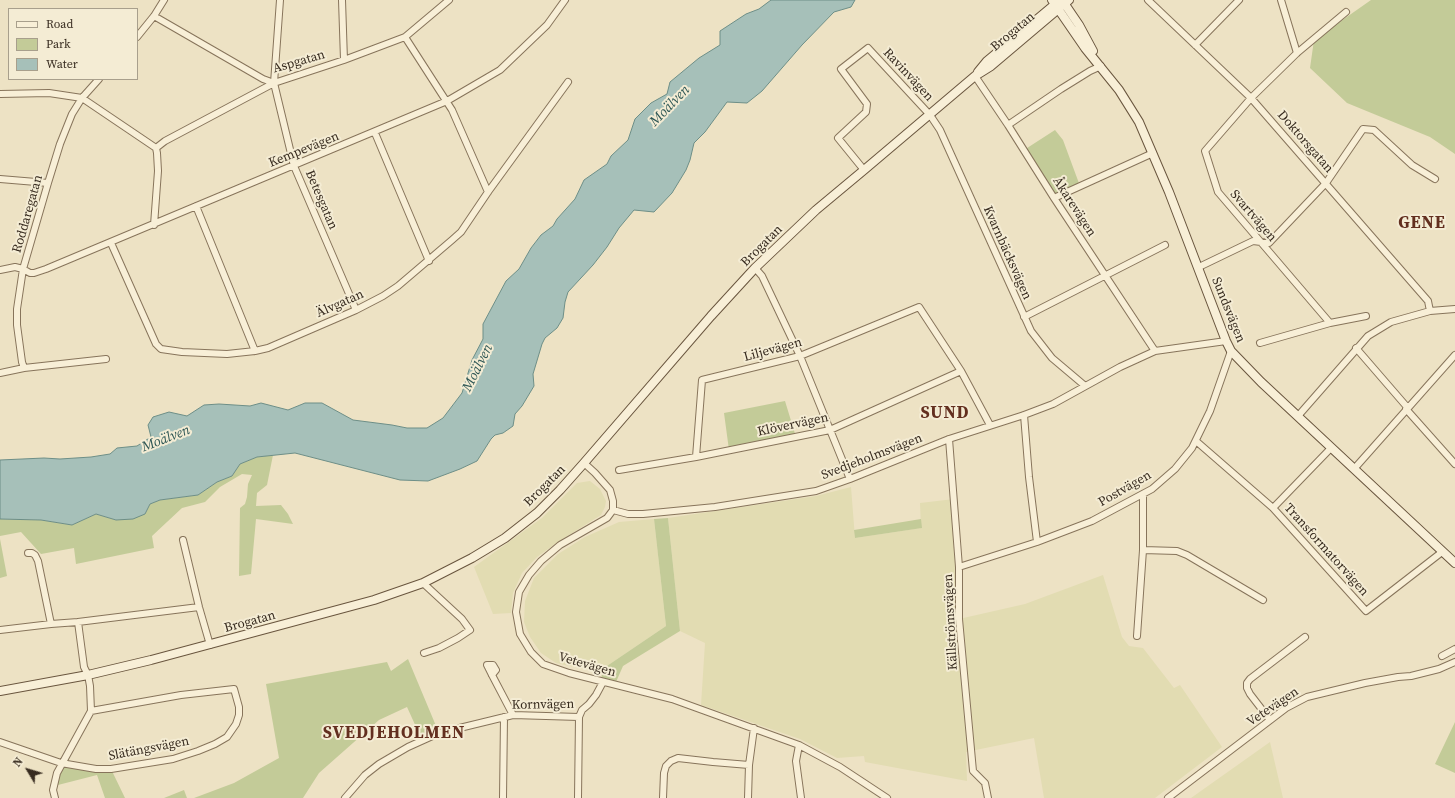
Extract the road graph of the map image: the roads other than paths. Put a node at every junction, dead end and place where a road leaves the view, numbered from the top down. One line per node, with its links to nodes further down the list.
1 (164, 0): 11 (street)
2 (280, 0): 21 (street, Betesgatan)
3 (342, 0): 16 (street)
4 (449, 0): 13 (street, Aspgatan)
5 (565, 0): 25 (street, Kempevägen)
6 (1148, 0): 14 (street, Doktorsgatan)
7 (1239, 0): 14 (street)
8 (1281, 0): 15 (street)
9 (1060, 2): 17 (main road, Sundsvägen); 18 (main road, Brogatan)
10 (1346, 12): 15 (street)
11 (154, 16): 12 (street); 21 (street, Aspgatan)
12 (138, 36)
13 (405, 37): 16 (street, Aspgatan); 25 (street)
14 (1195, 45): 24 (street, Doktorsgatan)
15 (1297, 53): 24 (street)
16 (344, 60): 21 (street, Aspgatan)
17 (1101, 66): 27 (street); 30 (main road, Sundsvägen)
18 (975, 76): 26 (main road, Brogatan); 27 (street, Åkarevägen)
19 (98, 80): 23 (street, Roddaregatan)
20 (568, 82): 37 (street, Älvgatan)
21 (274, 83): 29 (street); 31 (street, Betesgatan)
22 (0, 94): 23 (street)
23 (82, 98): 29 (street); 35 (street, Roddaregatan)
24 (1251, 98): 36 (street, Doktorsgatan); 42 (street, Svartvägen)
25 (447, 101): 28 (street, Kempevägen); 37 (street)
26 (930, 115): 32 (main road, Brogatan); 32 (street, Ravinvägen); 53 (street, Kvarnbäcksvägen)
27 (1008, 125): 38 (street, Åkarevägen)
28 (375, 133): 31 (street, Kempevägen); 44 (street)
29 (156, 148): 40 (street)
30 (1153, 153): 38 (street); 45 (main road, Sundsvägen)
31 (294, 166): 39 (street, Kempevägen); 51 (street, Betesgatan)
32 (864, 170): 46 (main road, Brogatan)
33 (0, 179): 35 (street)
34 (1435, 179): 36 (street)
35 (48, 183): 47 (street, Roddaregatan)
36 (1326, 183): 42 (street); 52 (street, Doktorsgatan)
37 (488, 192): 44 (street, Älvgatan)
38 (1054, 198): 49 (street, Åkarevägen)
39 (196, 206): 40 (street, Kempevägen); 59 (street)
40 (154, 225): 41 (street, Kempevägen)
41 (111, 243): 47 (street, Kempevägen); 59 (street, Älvgatan)
42 (1261, 243): 45 (street); 55 (street, Svartvägen)
43 (1165, 245): 49 (street)
44 (429, 260): 51 (street, Älvgatan)
45 (1199, 267): 56 (main road, Sundsvägen)
46 (755, 268): 63 (street); 78 (main road, Brogatan)
47 (23, 269): 48 (street, Kempevägen); 65 (street, Roddaregatan)
48 (0, 270)
49 (1106, 276): 53 (street); 60 (street, Åkarevägen)
50 (1455, 309): 52 (street)
51 (356, 310): 59 (street, Älvgatan)
52 (1430, 311): 58 (street)
53 (1024, 316): 68 (street, Kvarnbäcksvägen)
54 (1366, 316): 55 (street)
55 (1330, 323): 57 (street)
56 (1226, 341): 60 (street, Svedjeholmsvägen); 61 (main road, Sundsvägen)
57 (1260, 343)
58 (1356, 348): 69 (street); 71 (street)
59 (255, 351)
60 (1155, 351): 68 (street, Svedjeholmsvägen)
61 (1232, 351): 71 (main road, Sundsvägen); 75 (street, Postvägen)
62 (1455, 355): 69 (street)
63 (800, 356): 66 (street, Liljevägen); 73 (street); 77 (street, Liljevägen)
64 (106, 359): 65 (street)
65 (24, 368): 67 (street)
66 (961, 371): 72 (street); 73 (street, Klövervägen)
67 (0, 374)
68 (1084, 385): 70 (street, Svedjeholmsvägen)
69 (1407, 408): 79 (street); 80 (street)
70 (1024, 415): 72 (street, Svedjeholmsvägen); 87 (street)
71 (1298, 416): 76 (main road, Sundsvägen)
72 (990, 425): 74 (street, Svedjeholmsvägen)
73 (830, 430): 77 (street, Klövervägen); 82 (street)
74 (949, 439): 82 (street, Svedjeholmsvägen); 92 (street, Källströmsvägen)
75 (1196, 441): 83 (street, Postvägen); 84 (street, Transformatorvägen)
76 (1331, 448): 80 (main road, Sundsvägen); 84 (street)
77 (696, 457): 81 (street, Klövervägen)
78 (584, 464): 85 (street); 93 (main road, Brogatan)
79 (1455, 464)
80 (1354, 468): 89 (main road, Sundsvägen)
81 (620, 470)
82 (850, 479): 85 (street, Svedjeholmsvägen)
83 (1143, 494): 87 (street, Postvägen); 88 (street)
84 (1273, 508): 89 (street, Transformatorvägen)
85 (613, 510): 108 (street, Vetevägen)
86 (183, 540): 95 (street)
87 (1037, 542): 92 (street, Postvägen)
88 (1143, 550): 94 (street); 99 (street)
89 (1442, 552): 91 (main road, Sundsvägen)
90 (28, 553): 97 (street)
91 (1454, 559)
92 (959, 567): 128 (street, Källströmsvägen)
93 (423, 583): 101 (main road, Brogatan); 103 (street)
94 (1263, 600)
95 (199, 607): 96 (street); 101 (street)
96 (78, 622): 97 (street); 106 (street)
97 (51, 624): 98 (street)
98 (0, 630)
99 (1138, 636)
100 (1305, 637): 114 (street)
101 (210, 645): 106 (main road, Brogatan)
102 (1455, 649): 104 (street)
103 (424, 653)
104 (1442, 656)
105 (1455, 662): 114 (street, Vetevägen)
106 (88, 675): 109 (main road, Brogatan); 110 (street)
107 (492, 675): 111 (street)
108 (603, 682): 113 (street, Kornvägen); 115 (street, Vetevägen)
109 (0, 691)
110 (91, 711): 118 (street); 118 (street, Slätängsvägen)
111 (513, 715): 112 (street, Kornvägen); 113 (street, Kornvägen)
112 (504, 717): 121 (street, Kornvägen); 122 (street)
113 (579, 717): 123 (street)
114 (1270, 720): 129 (street, Vetevägen)
115 (754, 728): 117 (street, Vetevägen); 119 (street)
116 (0, 742): 118 (street, Slätängsvägen)
117 (799, 745): 126 (street); 127 (street, Vetevägen)
118 (62, 763): 120 (street)
119 (749, 765): 124 (street); 125 (street)
120 (55, 798)
121 (345, 798)
122 (503, 798)
123 (578, 798)
124 (664, 798)
125 (748, 798)
126 (801, 798)
127 (886, 798)
128 (988, 798)
129 (1168, 798)

